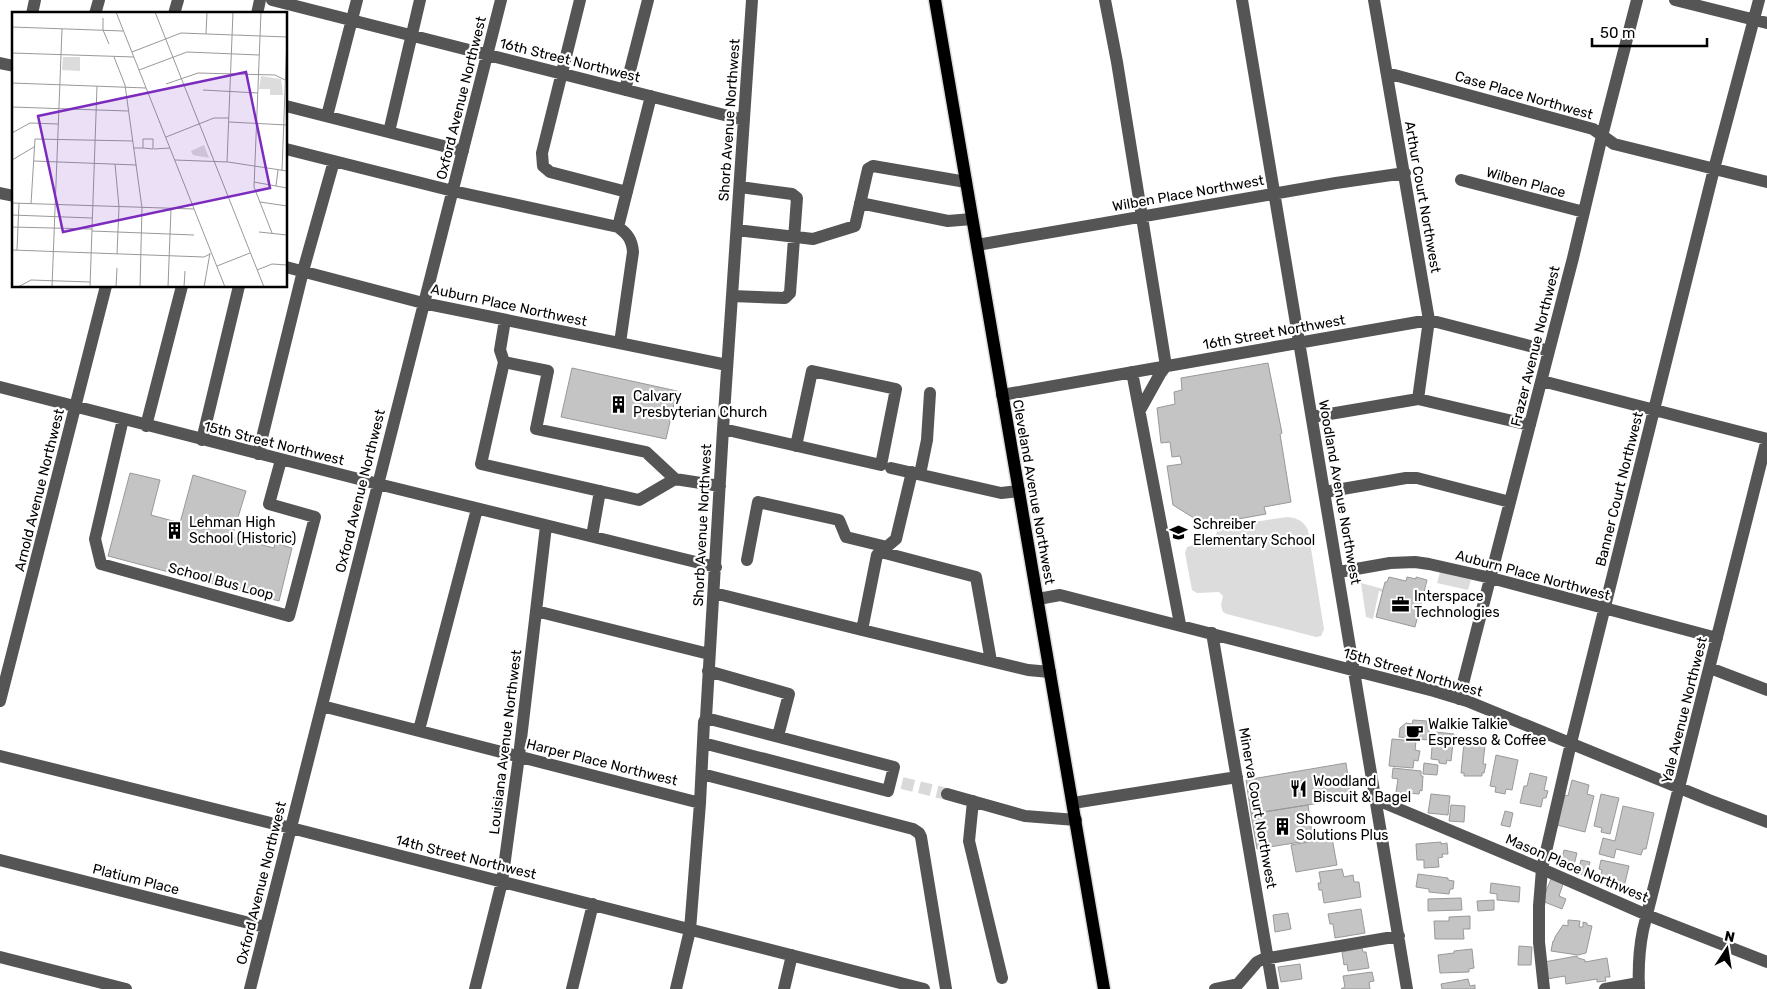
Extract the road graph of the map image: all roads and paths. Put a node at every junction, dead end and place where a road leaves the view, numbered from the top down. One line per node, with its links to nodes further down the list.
1 (272, 0): 15 (street, 16th Street Northwest)
2 (357, 0): 15 (street)
3 (420, 0): 17 (street)
4 (501, 0): 18 (street, Oxford Avenue Northwest)
5 (580, 0): 20 (street)
6 (648, 0): 21 (street)
7 (752, 0): 25 (street, Shorb Avenue Northwest)
8 (935, 0): 34 (main road, Cleveland Avenue Northwest)
9 (1105, 0): 42 (street)
10 (1242, 0): 39 (street, Woodland Avenue Northwest)
11 (1374, 0): 19 (street, Arthur Court Northwest)
12 (1637, 0): 27 (street, Frazer Avenue Northwest)
13 (1675, 0): 16 (street)
14 (1760, 0): 16 (street, Banner Court Northwest)
15 (351, 20): 17 (street, 16th Street Northwest); 24 (street)
16 (1761, 21): 31 (street, Banner Court Northwest)
17 (411, 35): 18 (street, 16th Street Northwest); 26 (street)
18 (487, 54): 20 (street, 16th Street Northwest); 29 (street, Oxford Avenue Northwest)
19 (1387, 73): 27 (street, Case Place Northwest); 32 (street, Arthur Court Northwest)
20 (562, 74): 21 (street, 16th Street Northwest); 38 (street)
21 (625, 90): 22 (street, 16th Street Northwest)
22 (651, 96): 25 (street, 16th Street Northwest); 38 (street)
23 (288, 106): 24 (street)
24 (327, 116): 26 (street)
25 (744, 120): 36 (street, Shorb Avenue Northwest)
26 (389, 132): 29 (street)
27 (1602, 136): 31 (street, Case Place Northwest); 41 (street, Frazer Avenue Northwest)
28 (288, 150): 30 (street)
29 (463, 151): 37 (street, Oxford Avenue Northwest)
30 (334, 161): 37 (street); 49 (street)
31 (1714, 169): 35 (street, Case Place Northwest); 71 (street, Banner Court Northwest)
32 (1404, 173): 39 (street, Wilben Place Northwest); 56 (street, Arthur Court Northwest)
33 (1461, 180): 41 (street, Wilben Place)
34 (966, 182): 40 (street); 43 (main road, Cleveland Avenue Northwest)
35 (1767, 182)
36 (740, 187): 45 (street, Shorb Avenue Northwest); 46 (street)
37 (453, 191): 44 (street); 54 (street, Oxford Avenue Northwest)
38 (627, 192): 44 (street)
39 (1275, 193): 42 (street, Wilben Place Northwest); 57 (street, Woodland Avenue Northwest)
40 (860, 204): 43 (street); 46 (street)
41 (1584, 212): 59 (street, Frazer Avenue Northwest)
42 (1141, 217): 47 (street, Wilben Place Northwest); 62 (street)
43 (972, 219): 47 (main road, Cleveland Avenue Northwest)
44 (622, 230): 58 (street)
45 (737, 230): 46 (street); 53 (street, Shorb Avenue Northwest)
46 (794, 236): 53 (street)
47 (977, 245): 67 (main road, Cleveland Avenue Northwest)
48 (288, 267): 49 (street, Auburn Place Northwest)
49 (303, 271): 54 (street, Auburn Place Northwest); 80 (street)
50 (106, 288): 69 (street, Arnold Avenue Northwest)
51 (181, 288): 75 (street)
52 (239, 288): 78 (street)
53 (732, 296): 61 (street, Shorb Avenue Northwest)
54 (423, 303): 55 (street, Auburn Place Northwest); 85 (street, Oxford Avenue Northwest)
55 (505, 320): 58 (street, Auburn Place Northwest); 60 (street)
56 (1429, 320): 57 (street, 16th Street Northwest); 59 (street, 16th Street Northwest); 68 (street, Arthur Court Northwest)
57 (1300, 342): 62 (street, 16th Street Northwest); 72 (street, Woodland Avenue Northwest)
58 (620, 343): 61 (street, Auburn Place Northwest)
59 (1549, 351): 64 (street, Frazer Avenue Northwest)
60 (504, 362): 84 (street); 87 (street)
61 (727, 365): 76 (street, Shorb Avenue Northwest)
62 (1166, 366): 63 (street, 16th Street Northwest); 70 (street)
63 (1132, 372): 67 (street, 16th Street Northwest); 70 (street)
64 (1542, 381): 71 (street); 74 (street, Frazer Avenue Northwest)
65 (0, 387): 69 (street, 15th Street Northwest)
66 (930, 393): 83 (street)
67 (1002, 395): 88 (main road, Cleveland Avenue Northwest)
68 (1418, 399): 72 (street); 74 (street)
69 (76, 407): 73 (street, 15th Street Northwest); 108 (street, Arnold Avenue Northwest)
70 (1140, 410): 103 (street)
71 (1655, 410): 77 (street); 101 (street, Banner Court Northwest)
72 (1312, 417): 89 (street, Woodland Avenue Northwest)
73 (123, 419): 75 (street, 15th Street Northwest); 81 (street, School Bus Loop)
74 (1530, 425): 90 (street, Frazer Avenue Northwest)
75 (146, 426): 78 (street, 15th Street Northwest)
76 (723, 429): 79 (street); 86 (street, Shorb Avenue Northwest)
77 (1767, 439): 106 (street, Yale Avenue Northwest)
78 (202, 440): 80 (street, 15th Street Northwest)
79 (796, 446): 82 (street); 82 (street)
80 (258, 454): 81 (street, 15th Street Northwest)
81 (281, 460): 85 (street, 15th Street Northwest)
82 (886, 466): 83 (street)
83 (916, 473): 88 (street); 94 (street)
84 (675, 479): 86 (street); 87 (street)
85 (378, 484): 91 (street, 15th Street Northwest); 117 (street, Oxford Avenue Northwest)
86 (720, 486): 96 (street, Shorb Avenue Northwest)
87 (600, 491): 93 (street)
88 (1019, 491): 100 (main road, Cleveland Avenue Northwest)
89 (1325, 492): 90 (street); 97 (street, Woodland Avenue Northwest)
90 (1510, 502): 98 (street, Frazer Avenue Northwest)
91 (477, 508): 92 (street, 15th Street Northwest); 119 (street)
92 (546, 526): 93 (street, 15th Street Northwest); 102 (street, Louisiana Avenue Northwest)
93 (592, 536): 96 (street, 15th Street Northwest)
94 (884, 549): 95 (street); 104 (street); 109 (street)
95 (747, 560)
96 (716, 567): 99 (street, Shorb Avenue Northwest)
97 (1339, 572): 98 (street, Auburn Place Northwest); 111 (street, Woodland Avenue Northwest)
98 (1491, 578): 101 (street, Auburn Place Northwest); 115 (street, Frazer Avenue Northwest)
99 (714, 593): 104 (street); 107 (street, Shorb Avenue Northwest)
100 (1038, 599): 103 (street, 15th Street Northwest); 113 (main road, Cleveland Avenue Northwest)
101 (1605, 609): 106 (street, Auburn Place Northwest); 122 (street, Banner Court Northwest)
102 (536, 611): 107 (street); 124 (street, Louisiana Avenue Northwest)
103 (1180, 624): 105 (street, 15th Street Northwest)
104 (862, 630): 109 (street)
105 (1212, 633): 111 (street, 15th Street Northwest); 126 (street, Minerva Court Northwest)
106 (1717, 638): 110 (street, Yale Avenue Northwest)
107 (709, 654): 112 (street, Shorb Avenue Northwest)
108 (6, 656): 116 (street, Arnold Avenue Northwest)
109 (991, 661): 113 (street)
110 (1710, 668): 114 (street); 127 (street, Yale Avenue Northwest)
111 (1354, 669): 115 (street, 15th Street Northwest); 129 (street, Woodland Avenue Northwest)
112 (708, 671): 118 (street, Shorb Avenue Northwest); 120 (street)
113 (1050, 672): 132 (main road, Cleveland Avenue Northwest)
114 (1767, 690)
115 (1460, 699): 122 (street, 15th Street Northwest)
116 (0, 701)
117 (322, 706): 119 (street, Harper Place Northwest); 135 (street, Oxford Avenue Northwest)
118 (706, 718): 120 (street); 121 (street, Shorb Avenue Northwest)
119 (419, 730): 124 (street, Harper Place Northwest)
120 (778, 736): 121 (street)
121 (703, 743): 125 (street, Shorb Avenue Northwest)
122 (1571, 743): 127 (street, 15th Street Northwest); 137 (street, Banner Court Northwest)
123 (0, 756): 135 (street, 14th Street Northwest)
124 (519, 756): 131 (street, Harper Place Northwest); 138 (street, Louisiana Avenue Northwest)
125 (702, 774): 131 (street, Shorb Avenue Northwest); 157 (street)
126 (1237, 777): 132 (street); 146 (street, Minerva Court Northwest)
127 (1680, 788): 134 (street, 15th Street Northwest); 140 (street, Yale Avenue Northwest)
128 (946, 794): 130 (street)
129 (1375, 799): 137 (street, Mason Place Northwest); 143 (street, Woodland Avenue Northwest)
130 (972, 801): 133 (street); 148 (street)
131 (700, 803): 142 (street, Shorb Avenue Northwest)
132 (1073, 803): 133 (main road, Cleveland Avenue Northwest)
133 (1076, 820): 158 (main road, Cleveland Avenue Northwest)
134 (1767, 822)
135 (291, 828): 138 (street, 14th Street Northwest); 141 (street, Oxford Avenue Northwest)
136 (0, 860): 141 (street, Platium Place)
137 (1542, 869): 140 (street, Mason Place Northwest); 162 (street, Banner Court Northwest)
138 (502, 882): 139 (street, 14th Street Northwest); 152 (street, Louisiana Avenue Northwest)
139 (593, 904): 142 (street, 14th Street Northwest); 153 (street)
140 (1647, 915): 147 (street, Mason Place Northwest); 149 (street, Yale Avenue Northwest)
141 (266, 927): 151 (street, Oxford Avenue Northwest)
142 (690, 930): 144 (street, 14th Street Northwest); 154 (street, Shorb Avenue Northwest)
143 (1399, 936): 146 (street); 161 (street, Woodland Avenue Northwest)
144 (792, 955): 155 (street); 156 (street, 14th Street Northwest)
145 (0, 957): 150 (street)
146 (1268, 958): 159 (street); 160 (street, Minerva Court Northwest)
147 (1767, 962)
148 (1002, 978)
149 (1639, 986): 163 (street)
150 (126, 989)
151 (250, 989)
152 (475, 989)
153 (572, 989)
154 (676, 989)
155 (784, 989)
156 (924, 989)
157 (946, 989)
158 (1104, 989)
159 (1215, 989)
160 (1273, 989)
161 (1407, 989)
162 (1544, 989)
163 (1605, 989)

